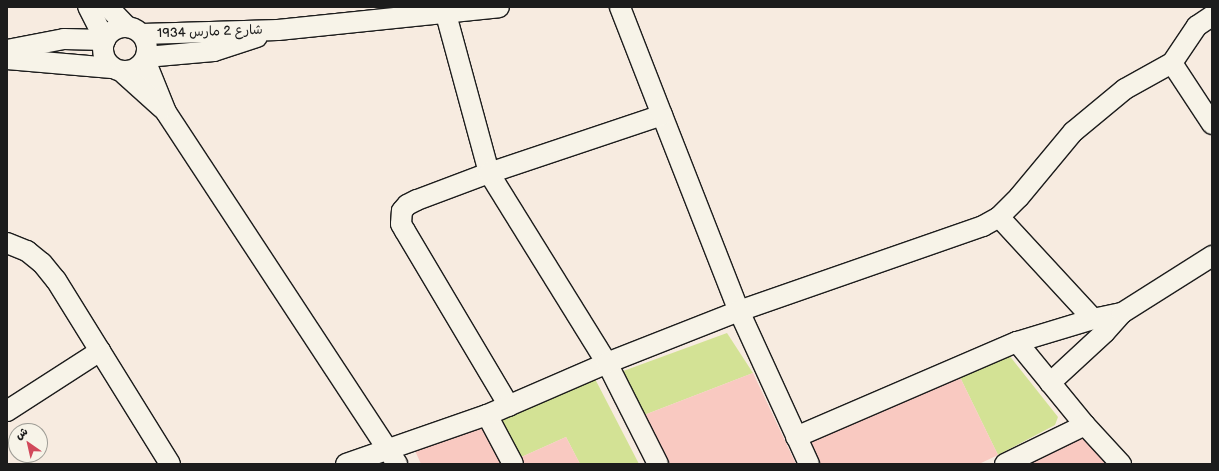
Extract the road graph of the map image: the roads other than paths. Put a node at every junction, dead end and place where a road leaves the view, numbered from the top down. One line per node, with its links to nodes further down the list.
1 (88, 7): 9 (street)
2 (108, 7): 8 (street)
3 (499, 7): 5 (street, شارع 2 مارس 1934)
4 (620, 7): 16 (street)
5 (445, 10): 7 (street, شارع 2 مارس 1934); 18 (street)
6 (1212, 16): 13 (street)
7 (278, 30): 8 (street, شارع 2 مارس 1934); 11 (street, شارع 2 مارس 1934)
8 (135, 31): 9 (street); 11 (street)
9 (105, 40): 10 (street); 14 (street)
10 (7, 50)
11 (145, 58): 14 (street); 15 (street)
12 (7, 59): 14 (street)
13 (1172, 63): 17 (street); 19 (street)
14 (117, 70): 15 (street)
15 (166, 112): 34 (street)
16 (662, 116): 18 (street); 22 (street)
17 (1212, 124)
18 (489, 173): 27 (street); 29 (street)
19 (999, 217): 22 (street); 24 (street)
20 (7, 243): 26 (street)
21 (1212, 256): 23 (street)
22 (740, 311): 27 (street); 33 (street)
23 (1122, 313): 24 (street); 28 (street)
24 (1093, 319): 25 (street)
25 (1017, 342): 28 (street); 33 (street)
26 (100, 351): 30 (street); 35 (street)
27 (607, 363): 29 (street); 38 (street)
28 (1050, 383): 32 (street)
29 (509, 406): 31 (street)
30 (7, 411)
31 (487, 415): 34 (street); 37 (street)
32 (1085, 425): 40 (street); 41 (street)
33 (796, 437): 39 (street)
34 (393, 457): 36 (street)
35 (170, 464)
36 (346, 464)
37 (513, 464)
38 (658, 464)
39 (809, 464)
40 (1005, 464)
41 (1121, 464)

